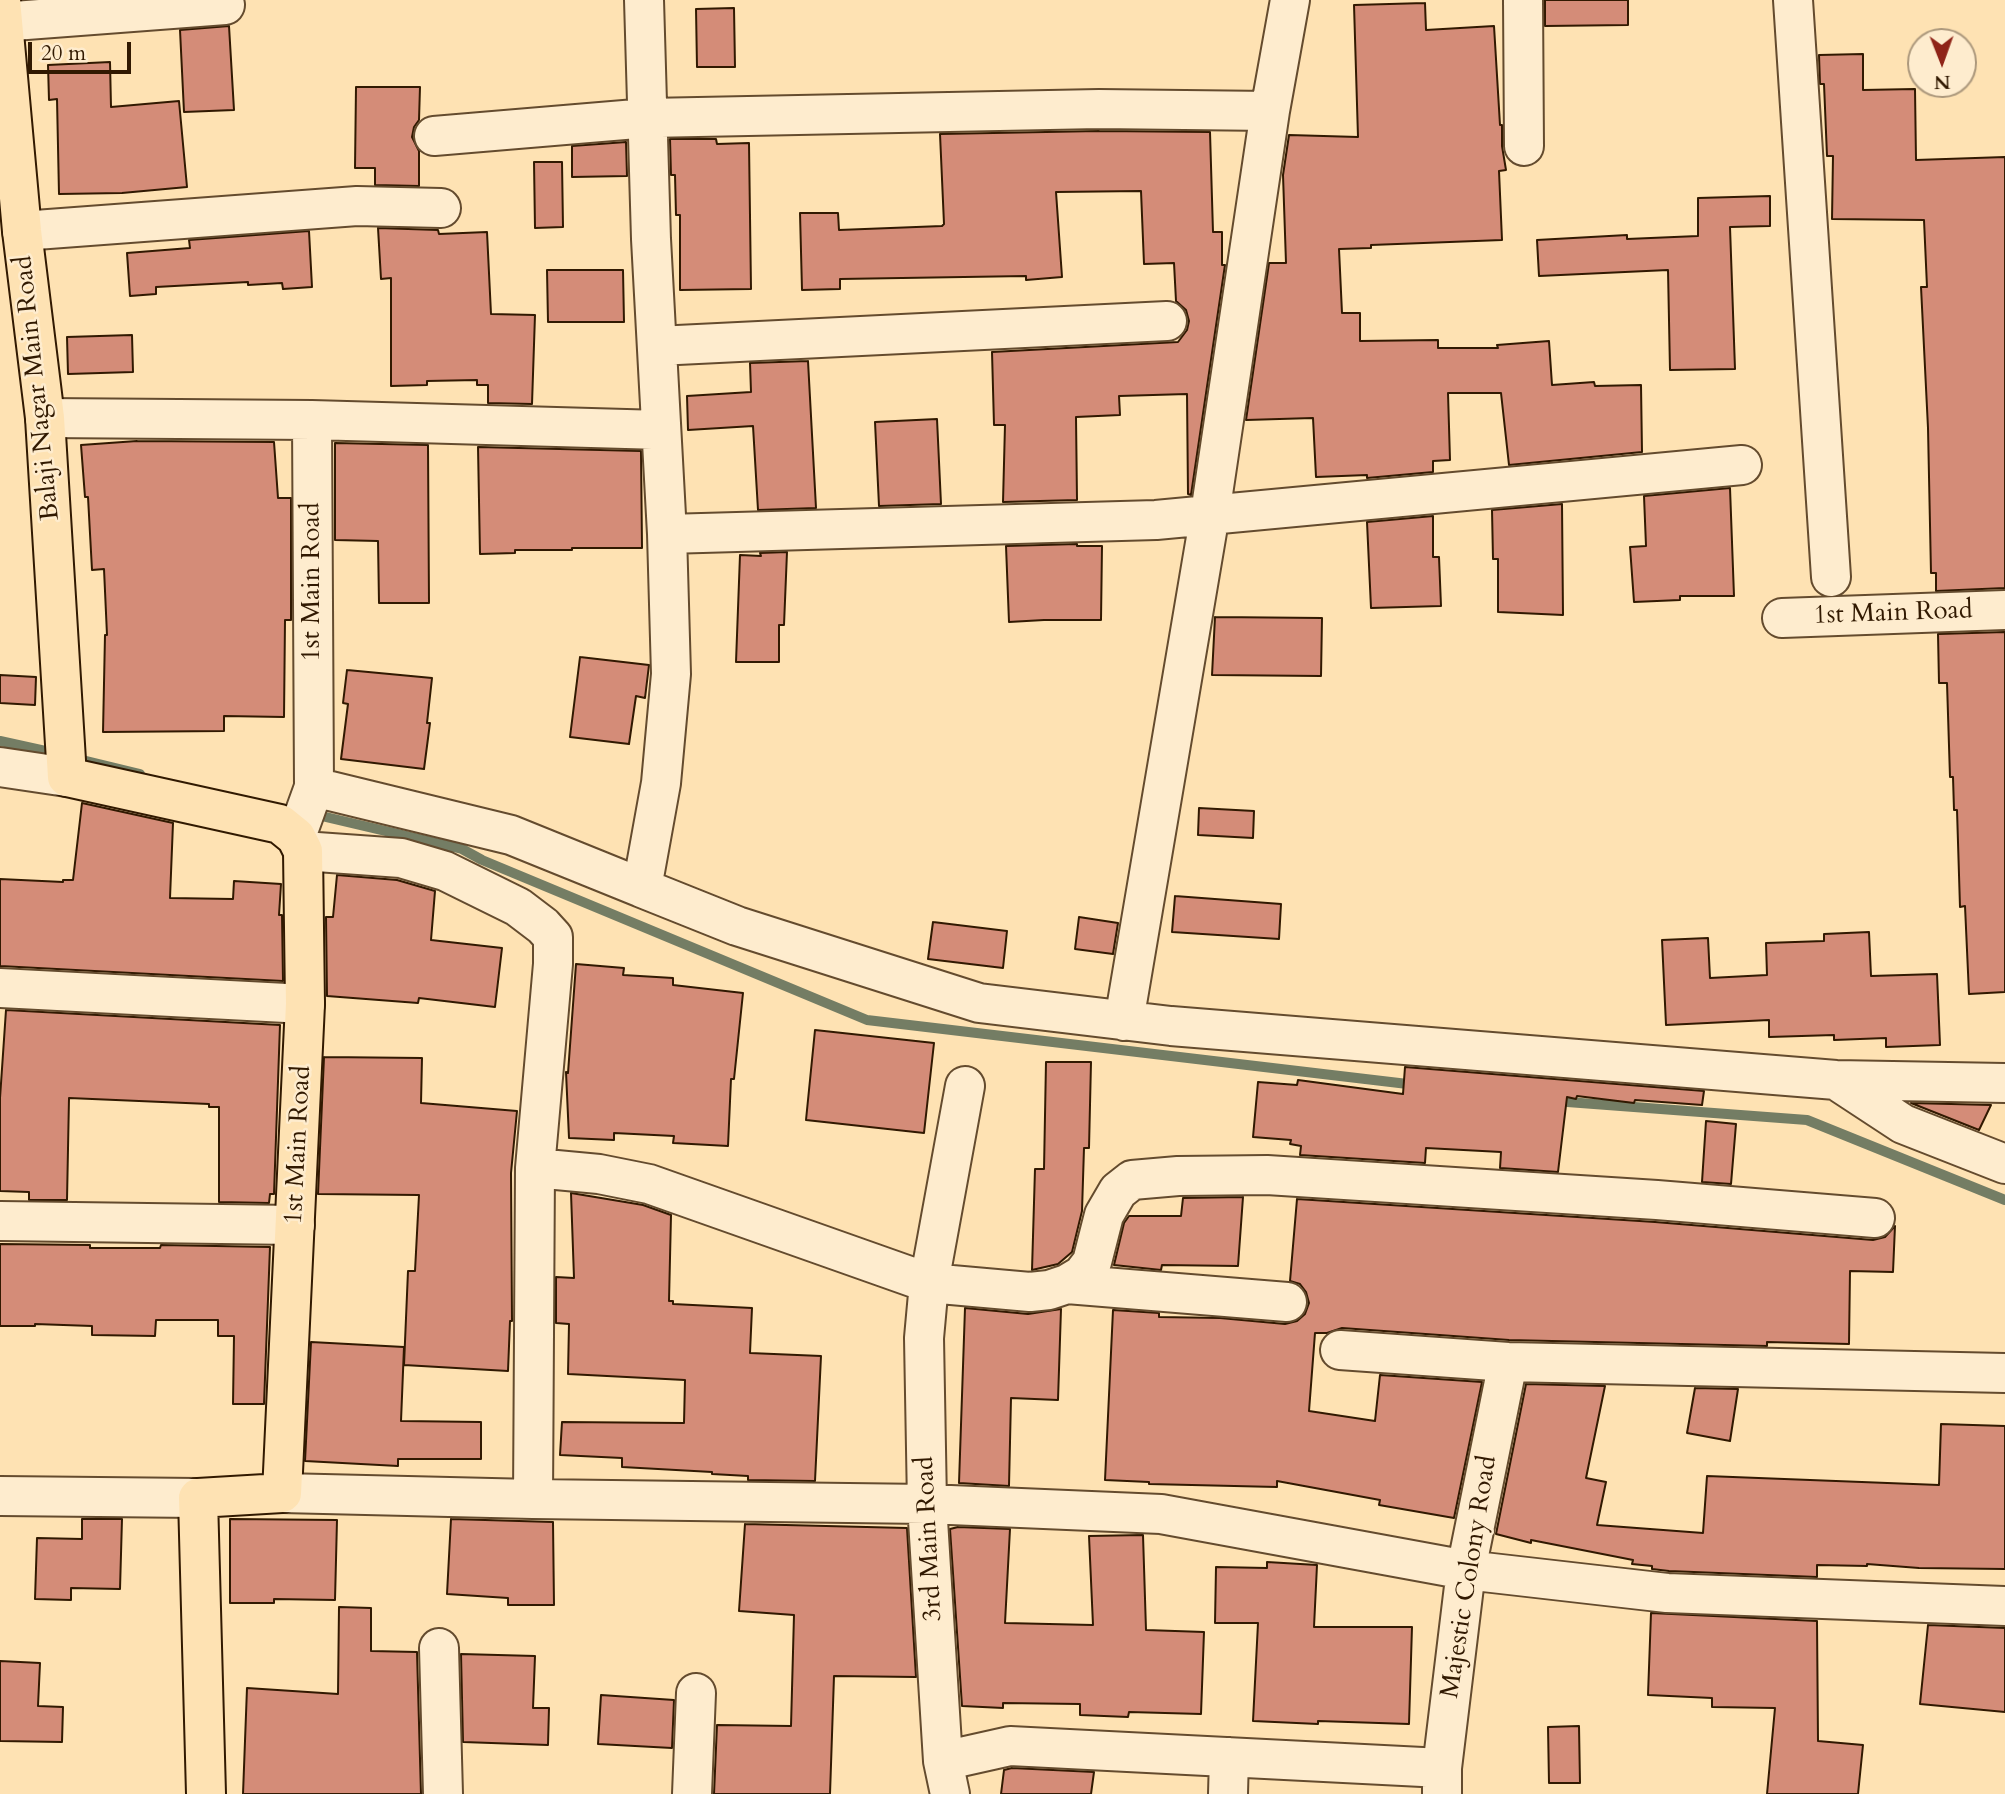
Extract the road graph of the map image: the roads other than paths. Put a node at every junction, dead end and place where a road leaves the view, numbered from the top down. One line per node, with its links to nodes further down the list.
1 (644, 0): 8 (street)
2 (1290, 0): 7 (street)
3 (1523, 0): 10 (street)
4 (1793, 0): 21 (street)
5 (225, 5): 6 (street)
6 (1, 15): 12 (main road, Balaji Nagar Main Road)
7 (1270, 111): 8 (street); 19 (street)
8 (648, 118): 9 (street); 14 (street)
9 (434, 136)
10 (1524, 146)
11 (441, 208): 12 (street)
12 (22, 231): 15 (main road, Balaji Nagar Main Road)
13 (1167, 321): 14 (street)
14 (657, 345): 17 (street)
15 (45, 418): 16 (street); 25 (main road, Balaji Nagar Main Road)
16 (312, 420): 17 (street); 26 (street, 1st Main Road)
17 (661, 430): 20 (street)
18 (1742, 465): 19 (street)
19 (1210, 513): 20 (street); 30 (street)
20 (667, 534): 27 (street)
21 (1831, 577)
22 (2005, 610): 23 (street, 1st Main Road)
23 (1782, 618)
24 (0, 767): 25 (street)
25 (67, 775): 26 (main road)
26 (305, 819): 27 (street); 29 (main road, 1st Main Road); 35 (street)
27 (642, 888): 30 (street)
28 (0, 988): 29 (street)
29 (305, 1004): 38 (main road, 1st Main Road)
30 (1124, 1021): 31 (street)
31 (1836, 1080): 32 (street); 34 (street)
32 (2005, 1083)
33 (965, 1086): 39 (street, 3rd Main Road)
34 (2005, 1164)
35 (536, 1168): 39 (street); 48 (street)
36 (1875, 1218): 40 (street)
37 (0, 1221): 38 (street)
38 (295, 1225): 45 (main road, 1st Main Road)
39 (929, 1283): 40 (street); 49 (street, 3rd Main Road)
40 (1067, 1284): 41 (street)
41 (1287, 1302)
42 (1340, 1350): 43 (street)
43 (1508, 1362): 44 (street); 50 (street, Majestic Colony Road)
44 (2005, 1373)
45 (282, 1493): 47 (main road); 48 (street)
46 (0, 1496): 47 (street)
47 (198, 1498): 57 (main road)
48 (533, 1499): 49 (street)
49 (926, 1504): 50 (street); 55 (street, 3rd Main Road)
50 (1466, 1570): 51 (street); 56 (street, Majestic Colony Road)
51 (2005, 1606)
52 (439, 1648): 58 (street)
53 (696, 1693): 59 (street)
54 (1229, 1776): 55 (street); 56 (street)
55 (946, 1778)
56 (1442, 1781)
57 (206, 1794)
58 (443, 1794)
59 (692, 1794)

